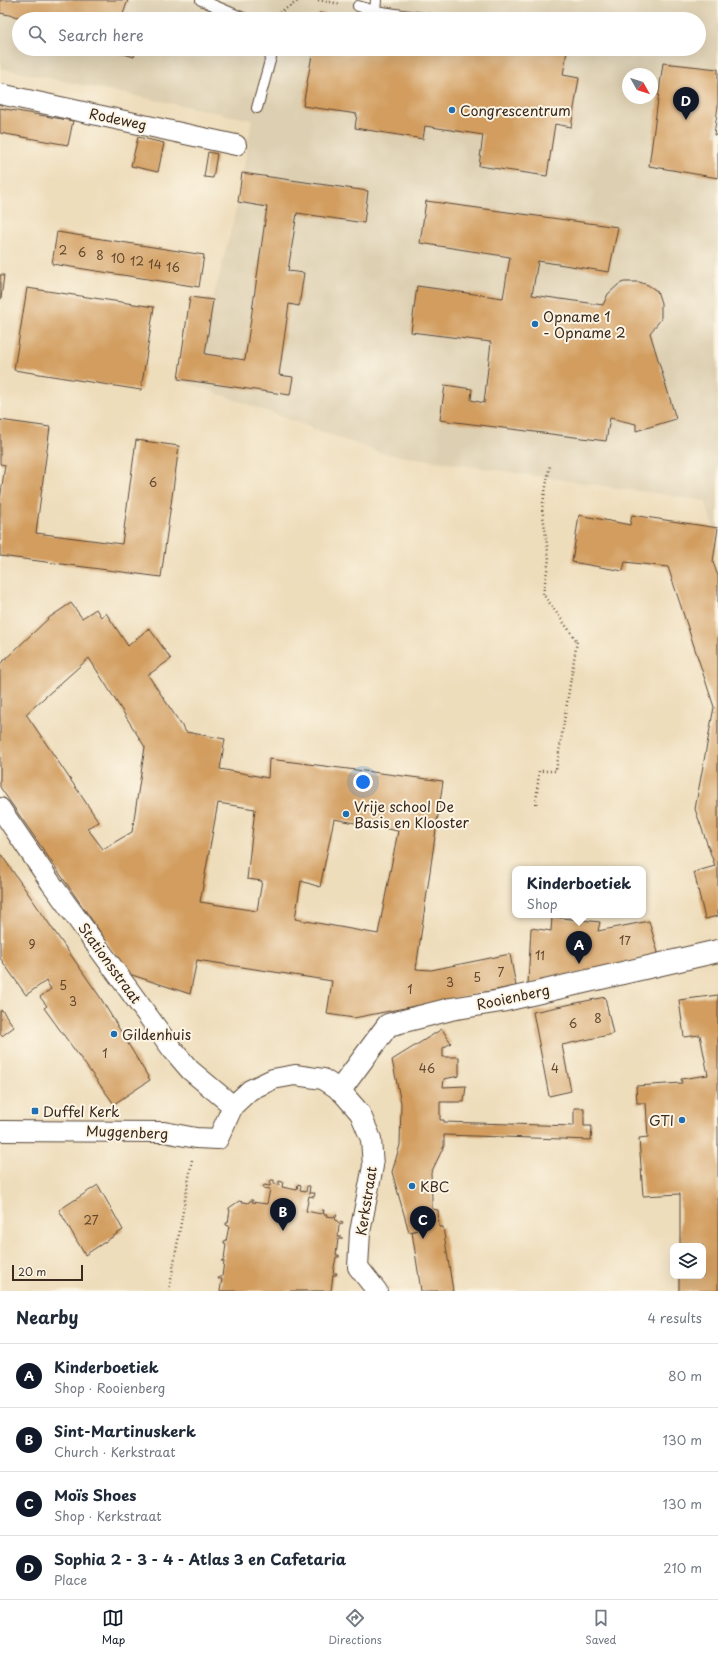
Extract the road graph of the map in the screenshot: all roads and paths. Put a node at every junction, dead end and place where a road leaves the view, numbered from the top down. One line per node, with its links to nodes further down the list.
1 (201, 0): 6 (lane)
2 (300, 0): 9 (path)
3 (318, 0): 5 (path)
4 (376, 0): 7 (lane)
5 (358, 6): 7 (lane)
6 (227, 11): 8 (lane)
7 (375, 11): 10 (lane)
8 (224, 12)
9 (281, 12)
10 (382, 12)
11 (271, 56): 13 (lane)
12 (0, 94): 14 (street, Rodeweg)
13 (257, 108)
14 (236, 145)
15 (550, 465): 16 (path)
16 (536, 804)
17 (0, 808): 20 (street, Stationsstraat)
18 (718, 951): 19 (street, Rooienberg)
19 (340, 1090): 20 (street, Kerkstraat); 24 (street, Kerkstraat)
20 (233, 1106): 22 (street, Muggenberg)
21 (0, 1131): 22 (street, Muggenberg)
22 (196, 1138): 23 (path)
23 (169, 1291)
24 (377, 1291)

